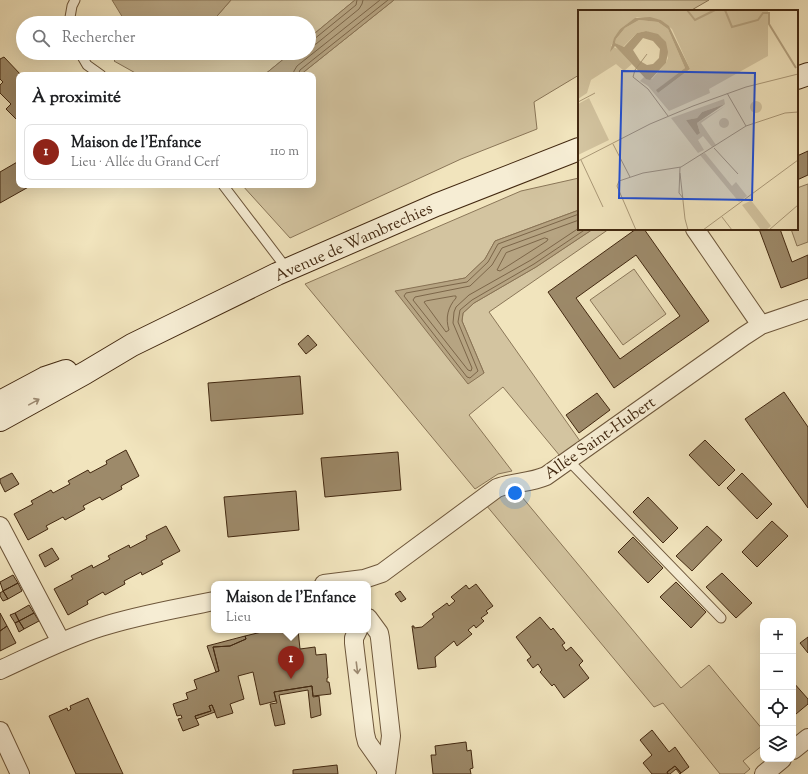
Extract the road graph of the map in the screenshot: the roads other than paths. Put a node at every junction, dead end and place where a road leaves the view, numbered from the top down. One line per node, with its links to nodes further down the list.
1 (75, 0): 2 (lane)
2 (70, 16)
3 (84, 60): 4 (lane)
4 (97, 72)
5 (808, 74): 6 (main road)
6 (798, 78)
7 (578, 149): 10 (main road, Avenue de Wambrechies)
8 (225, 188): 10 (lane)
9 (697, 230): 12 (street)
10 (288, 269): 13 (main road, Avenue de Wambrechies)
11 (808, 308): 12 (street, Allée Saint-Hubert)
12 (761, 325): 16 (street, Allée Saint-Hubert)
13 (132, 345): 14 (main road, Avenue de Wambrechies); 15 (main road, Avenue de Wambrechies, one-way to 13)
14 (0, 402)
15 (0, 420)
16 (568, 460): 18 (street, Allée Saint-Hubert); 20 (lane)
17 (0, 526): 23 (street)
18 (366, 581)
19 (211, 602): 23 (street)
20 (721, 618)
21 (371, 622): 29 (street)
22 (356, 633): 29 (street, one-way to 29)
23 (61, 642): 24 (street)
24 (0, 670)
25 (0, 731): 30 (street)
26 (808, 738): 27 (street)
27 (796, 748)
28 (778, 762): 31 (street)
29 (386, 771)
30 (20, 774)
31 (764, 774)

